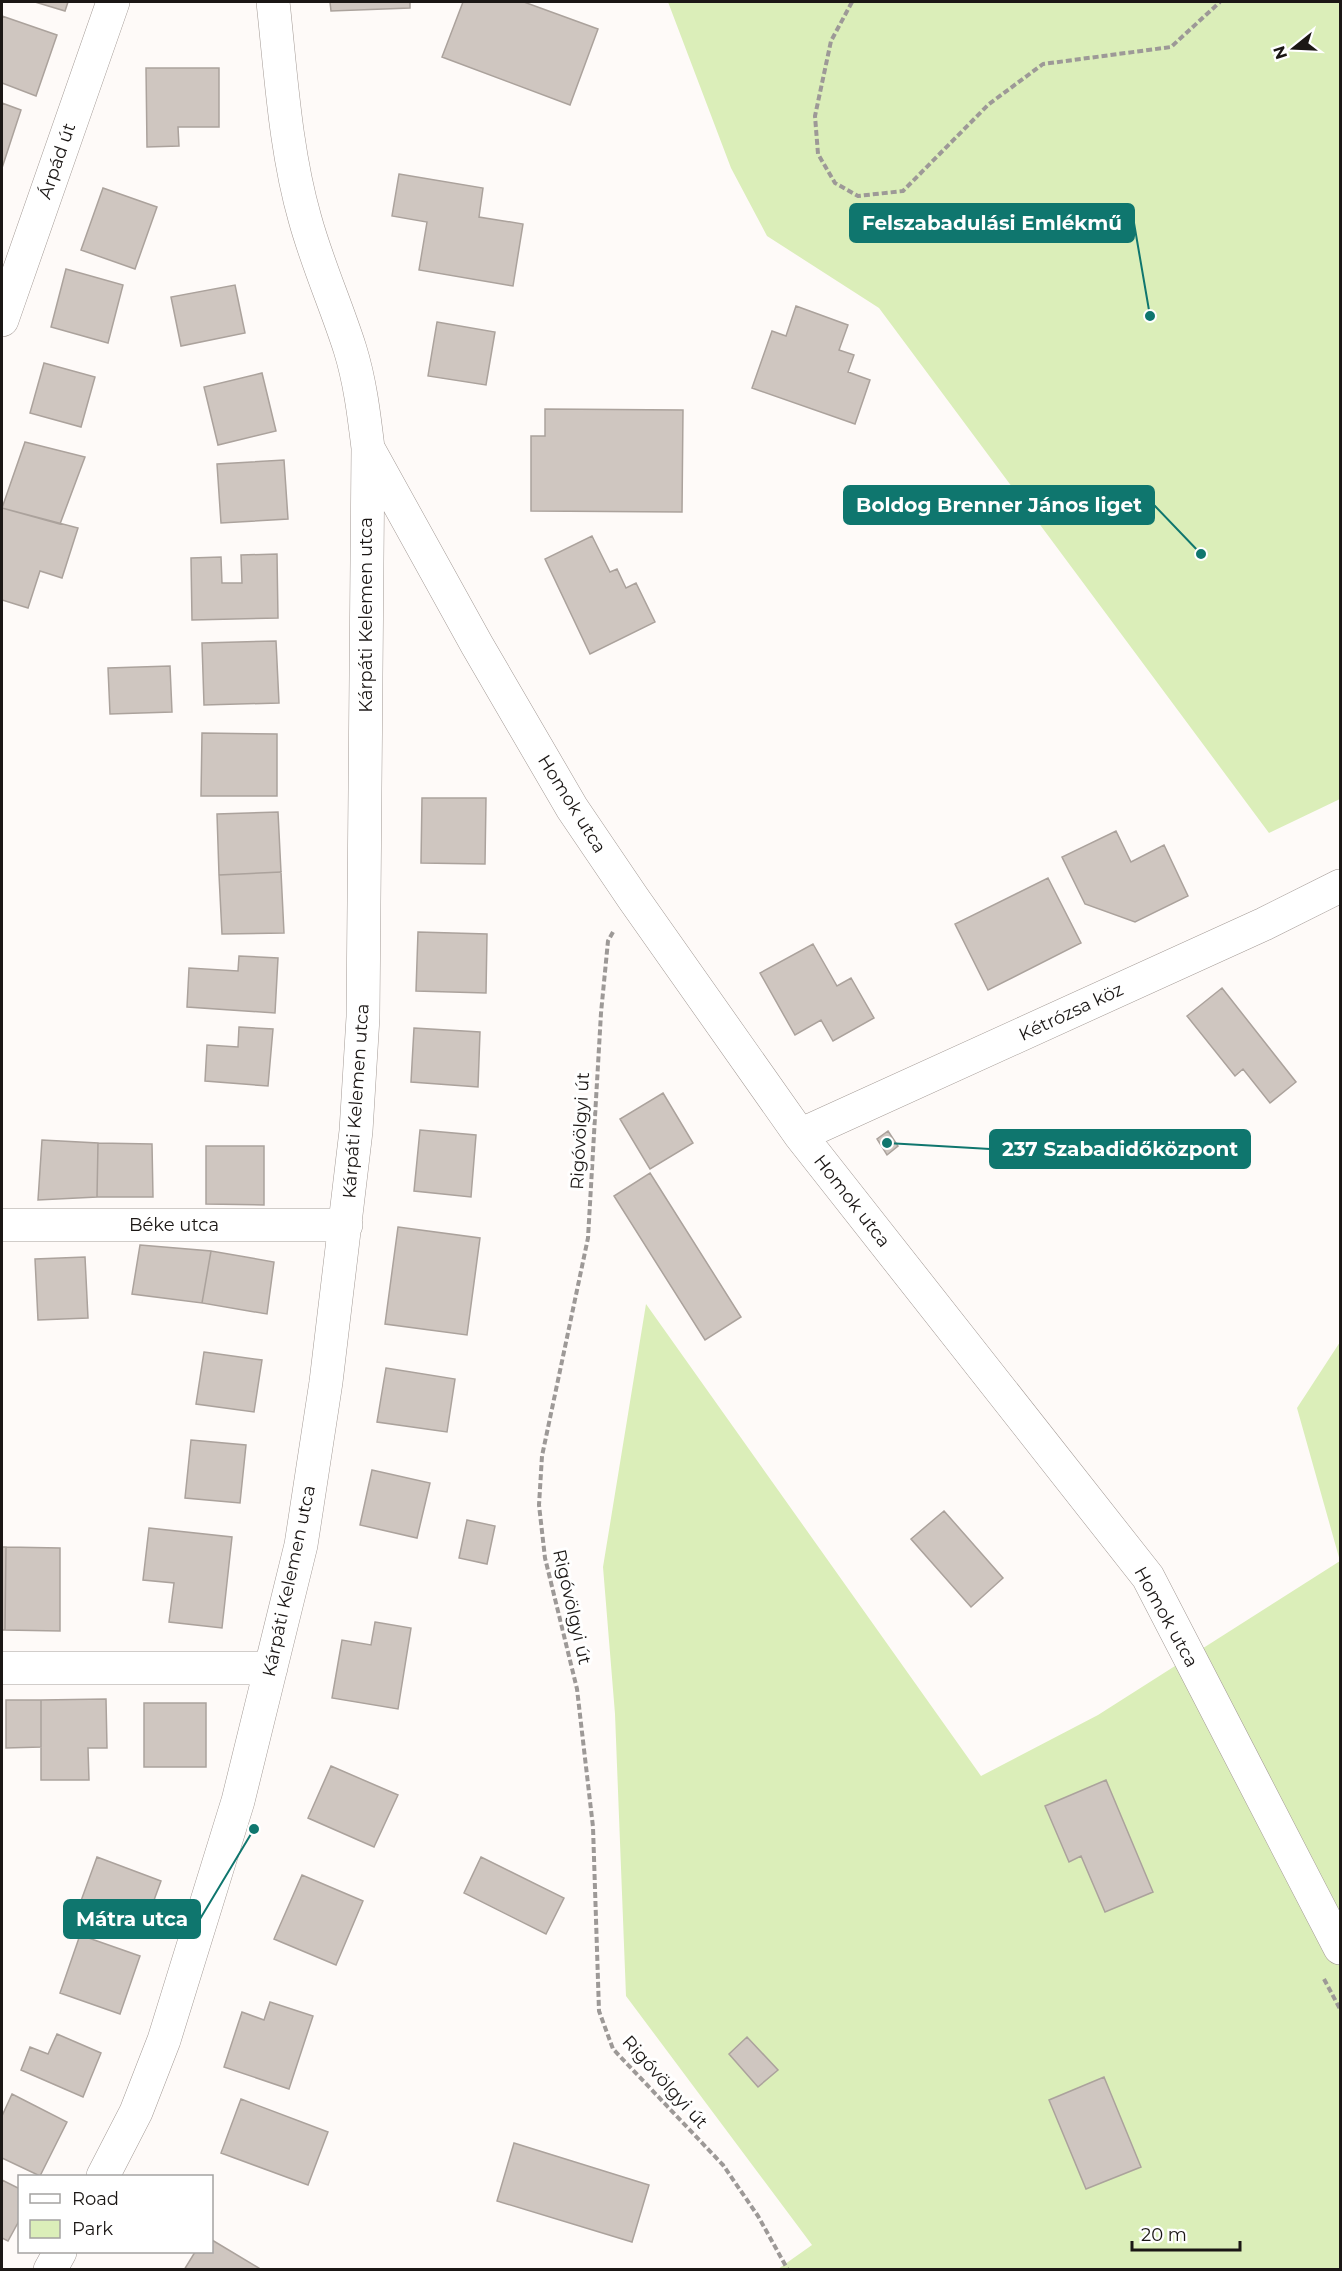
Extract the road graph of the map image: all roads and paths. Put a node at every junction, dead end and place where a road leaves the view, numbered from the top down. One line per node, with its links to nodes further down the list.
1 (113, 2): 5 (street, Árpád út)
2 (273, 2): 6 (street, Kárpáti Kelemen utca)
3 (852, 2): 4 (path)
4 (1220, 2)
5 (2, 320)
6 (368, 448): 8 (street, Homok utca); 11 (street, Kárpáti Kelemen utca)
7 (1341, 886): 9 (street, Kétrózsa köz)
8 (633, 898): 9 (street, Homok utca); 18 (path, Rigóvölgyi út)
9 (800, 1135): 14 (street, Homok utca)
10 (2, 1224): 11 (street, Béke utca)
11 (346, 1225): 13 (street, Kárpáti Kelemen utca)
12 (2, 1668): 13 (street)
13 (271, 1668): 15 (street, Kárpáti Kelemen utca)
14 (1341, 1948)
15 (103, 2175)
16 (59, 2253): 17 (street)
17 (50, 2270)
18 (788, 2270)

